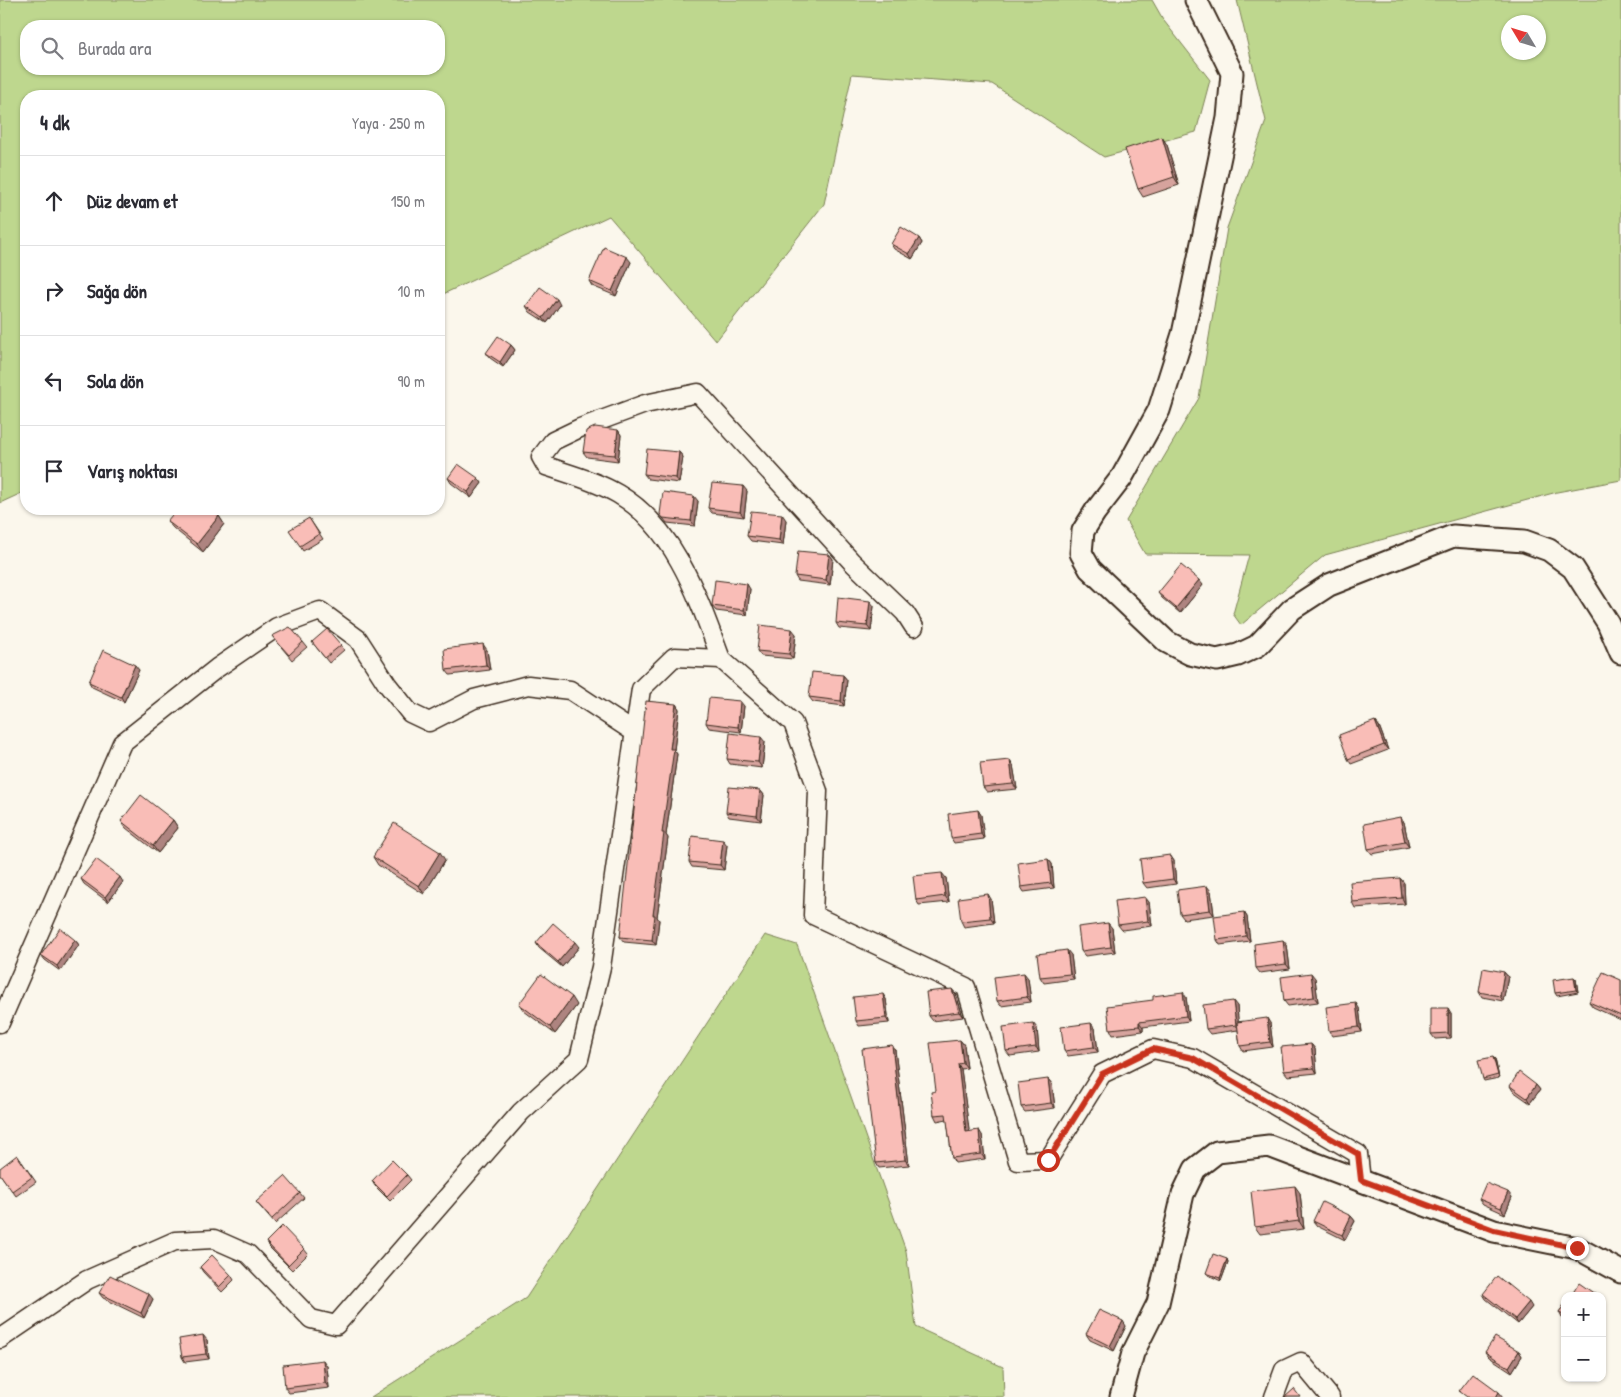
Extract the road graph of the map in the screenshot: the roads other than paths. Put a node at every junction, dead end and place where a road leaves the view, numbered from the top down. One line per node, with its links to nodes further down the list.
1 (1196, 0): 3 (street)
2 (914, 627): 4 (street)
3 (1621, 653)
4 (720, 659): 5 (street); 7 (street)
5 (634, 732): 6 (street); 9 (street)
6 (0, 1022)
7 (1361, 1180): 8 (street); 10 (street)
8 (1621, 1272)
9 (0, 1339)
10 (1121, 1397)
11 (1274, 1397): 12 (street)
12 (1330, 1397)

